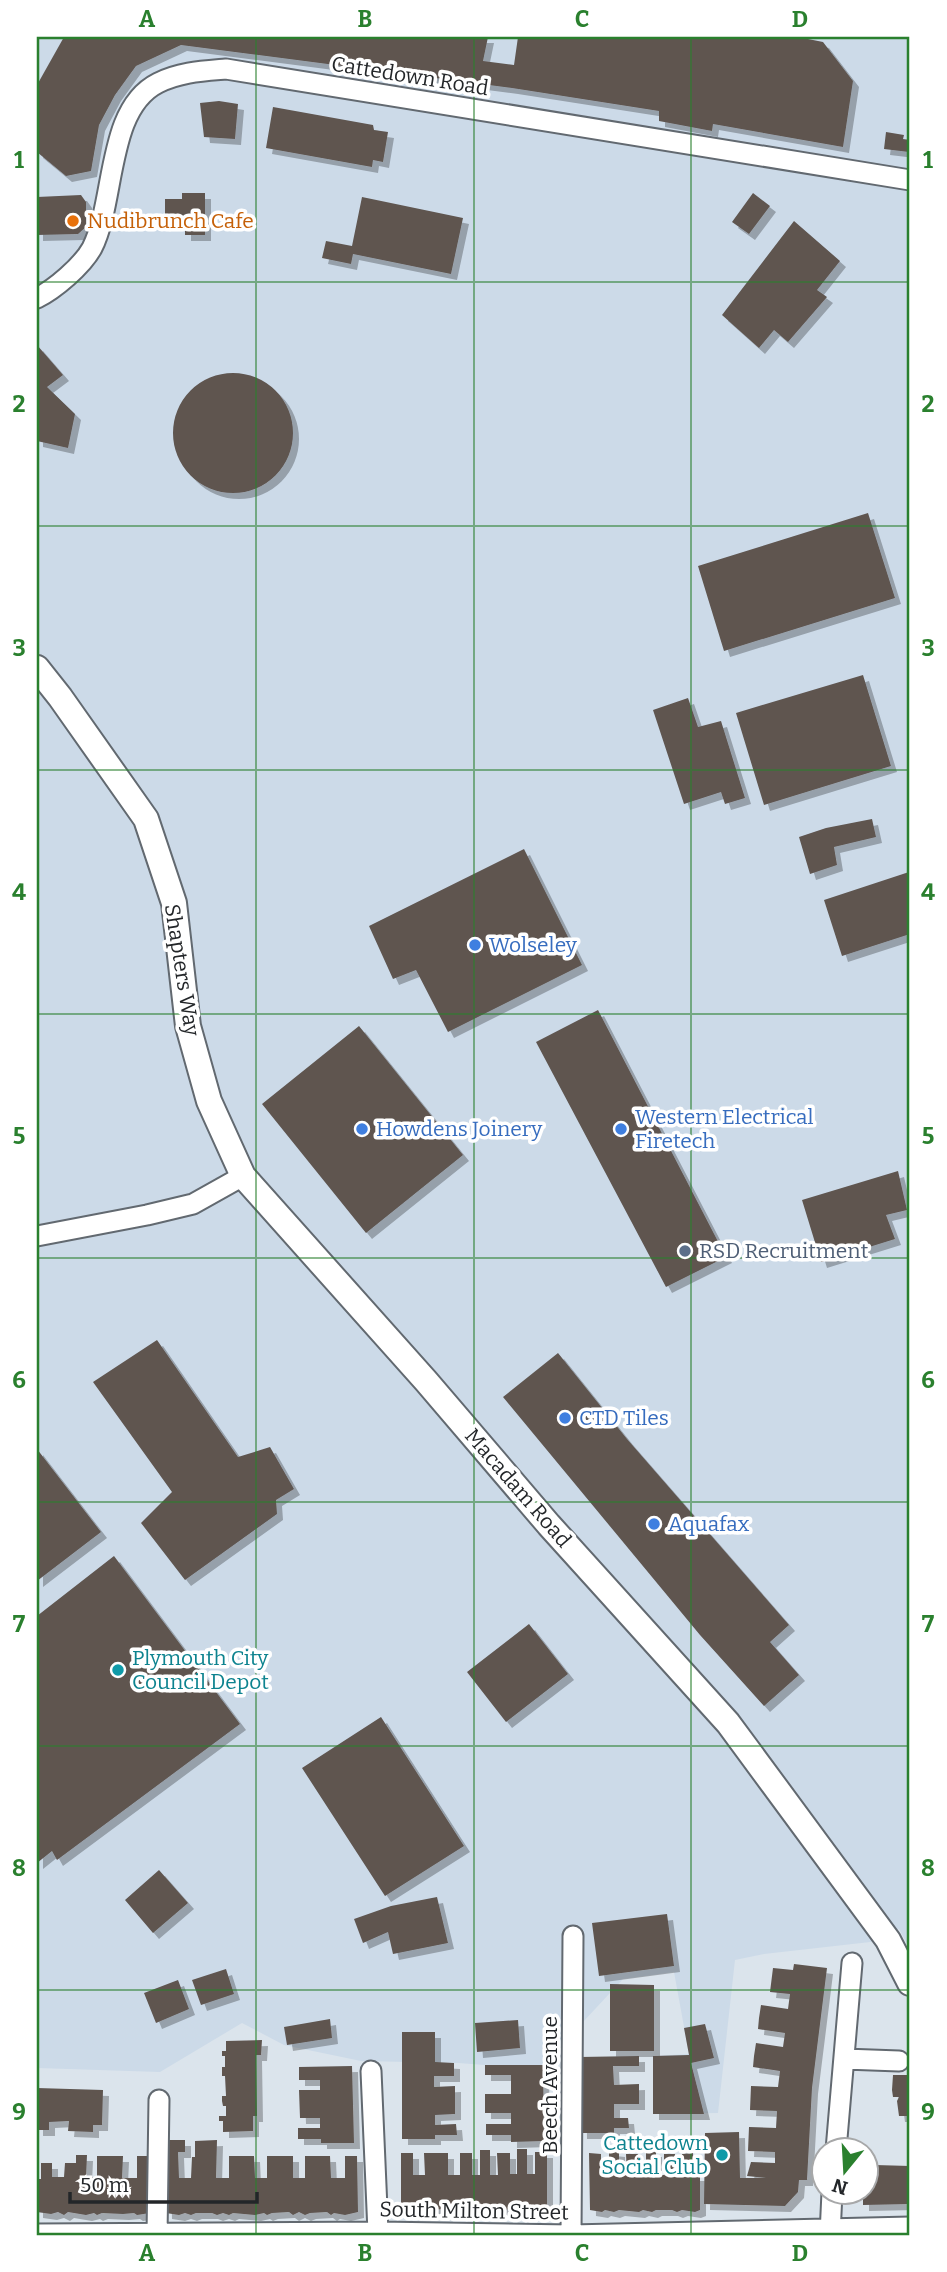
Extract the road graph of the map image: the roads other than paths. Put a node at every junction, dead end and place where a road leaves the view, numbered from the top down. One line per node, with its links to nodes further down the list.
1 (910, 180): 2 (street, Cattedown Road)
2 (37, 298)
3 (37, 668): 4 (street, Shapters Way)
4 (243, 1176): 5 (street); 8 (street, Macadam Road)
5 (37, 1236)
6 (573, 1936): 20 (street, Beech Avenue)
7 (852, 1963): 9 (street)
8 (910, 1983)
9 (844, 2059): 10 (street); 13 (street)
10 (899, 2061)
11 (371, 2071): 16 (street)
12 (159, 2101): 19 (street)
13 (837, 2136)
14 (831, 2206): 17 (street)
15 (910, 2227): 17 (street, South Milton Street)
16 (378, 2232): 19 (street, South Milton Street); 20 (street, South Milton Street)
17 (829, 2232): 20 (street, South Milton Street)
18 (37, 2234): 19 (street, South Milton Street)
19 (157, 2235)
20 (571, 2235)

